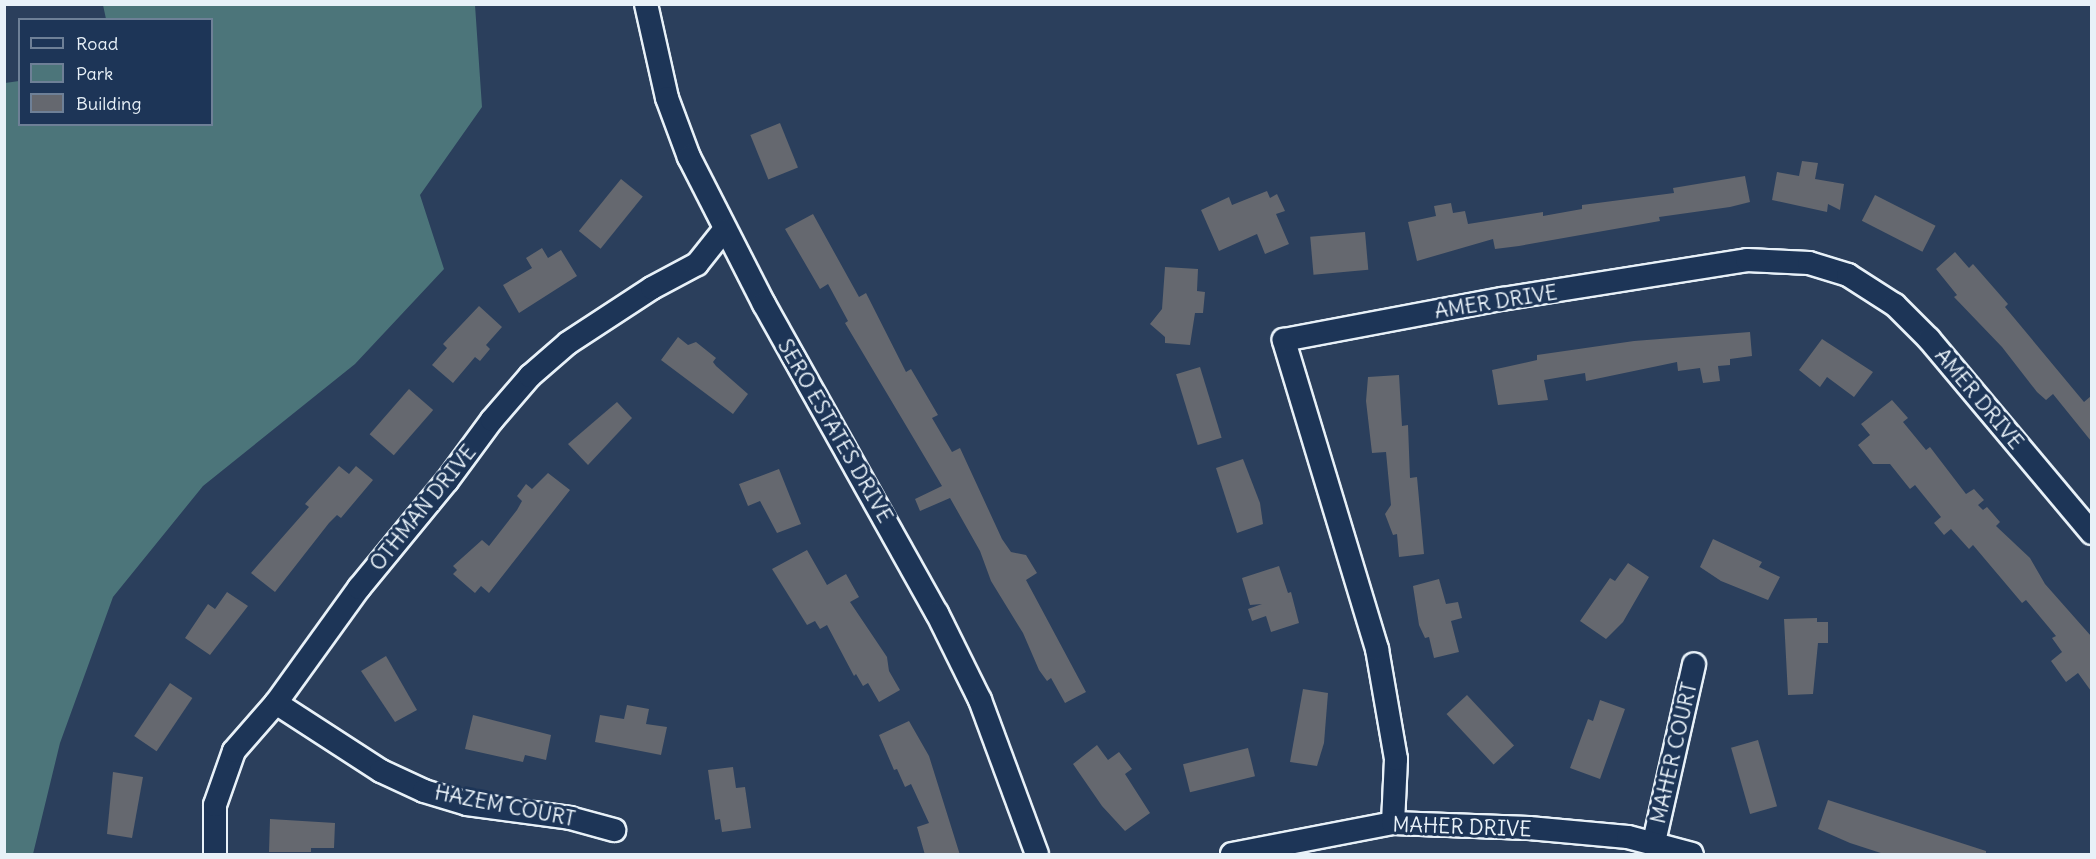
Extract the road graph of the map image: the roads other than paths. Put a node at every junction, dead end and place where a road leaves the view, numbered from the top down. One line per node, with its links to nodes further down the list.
1 (646, 4): 2 (street, SERO ESTATES DRIVE)
2 (724, 230): 5 (street, OTHMAN DRIVE); 10 (street, SERO ESTATES DRIVE)
3 (2091, 533): 6 (street, AMER DRIVE)
4 (1694, 664): 8 (street, MAHER COURT)
5 (276, 703): 7 (street, HAZEM COURT); 9 (street, OTHMAN DRIVE)
6 (1393, 823): 8 (street, MAHER DRIVE); 11 (street, MAHER DRIVE)
7 (614, 830)
8 (1654, 842): 12 (street, MAHER DRIVE)
9 (215, 855)
10 (1037, 855)
11 (1232, 855)
12 (1692, 855)

